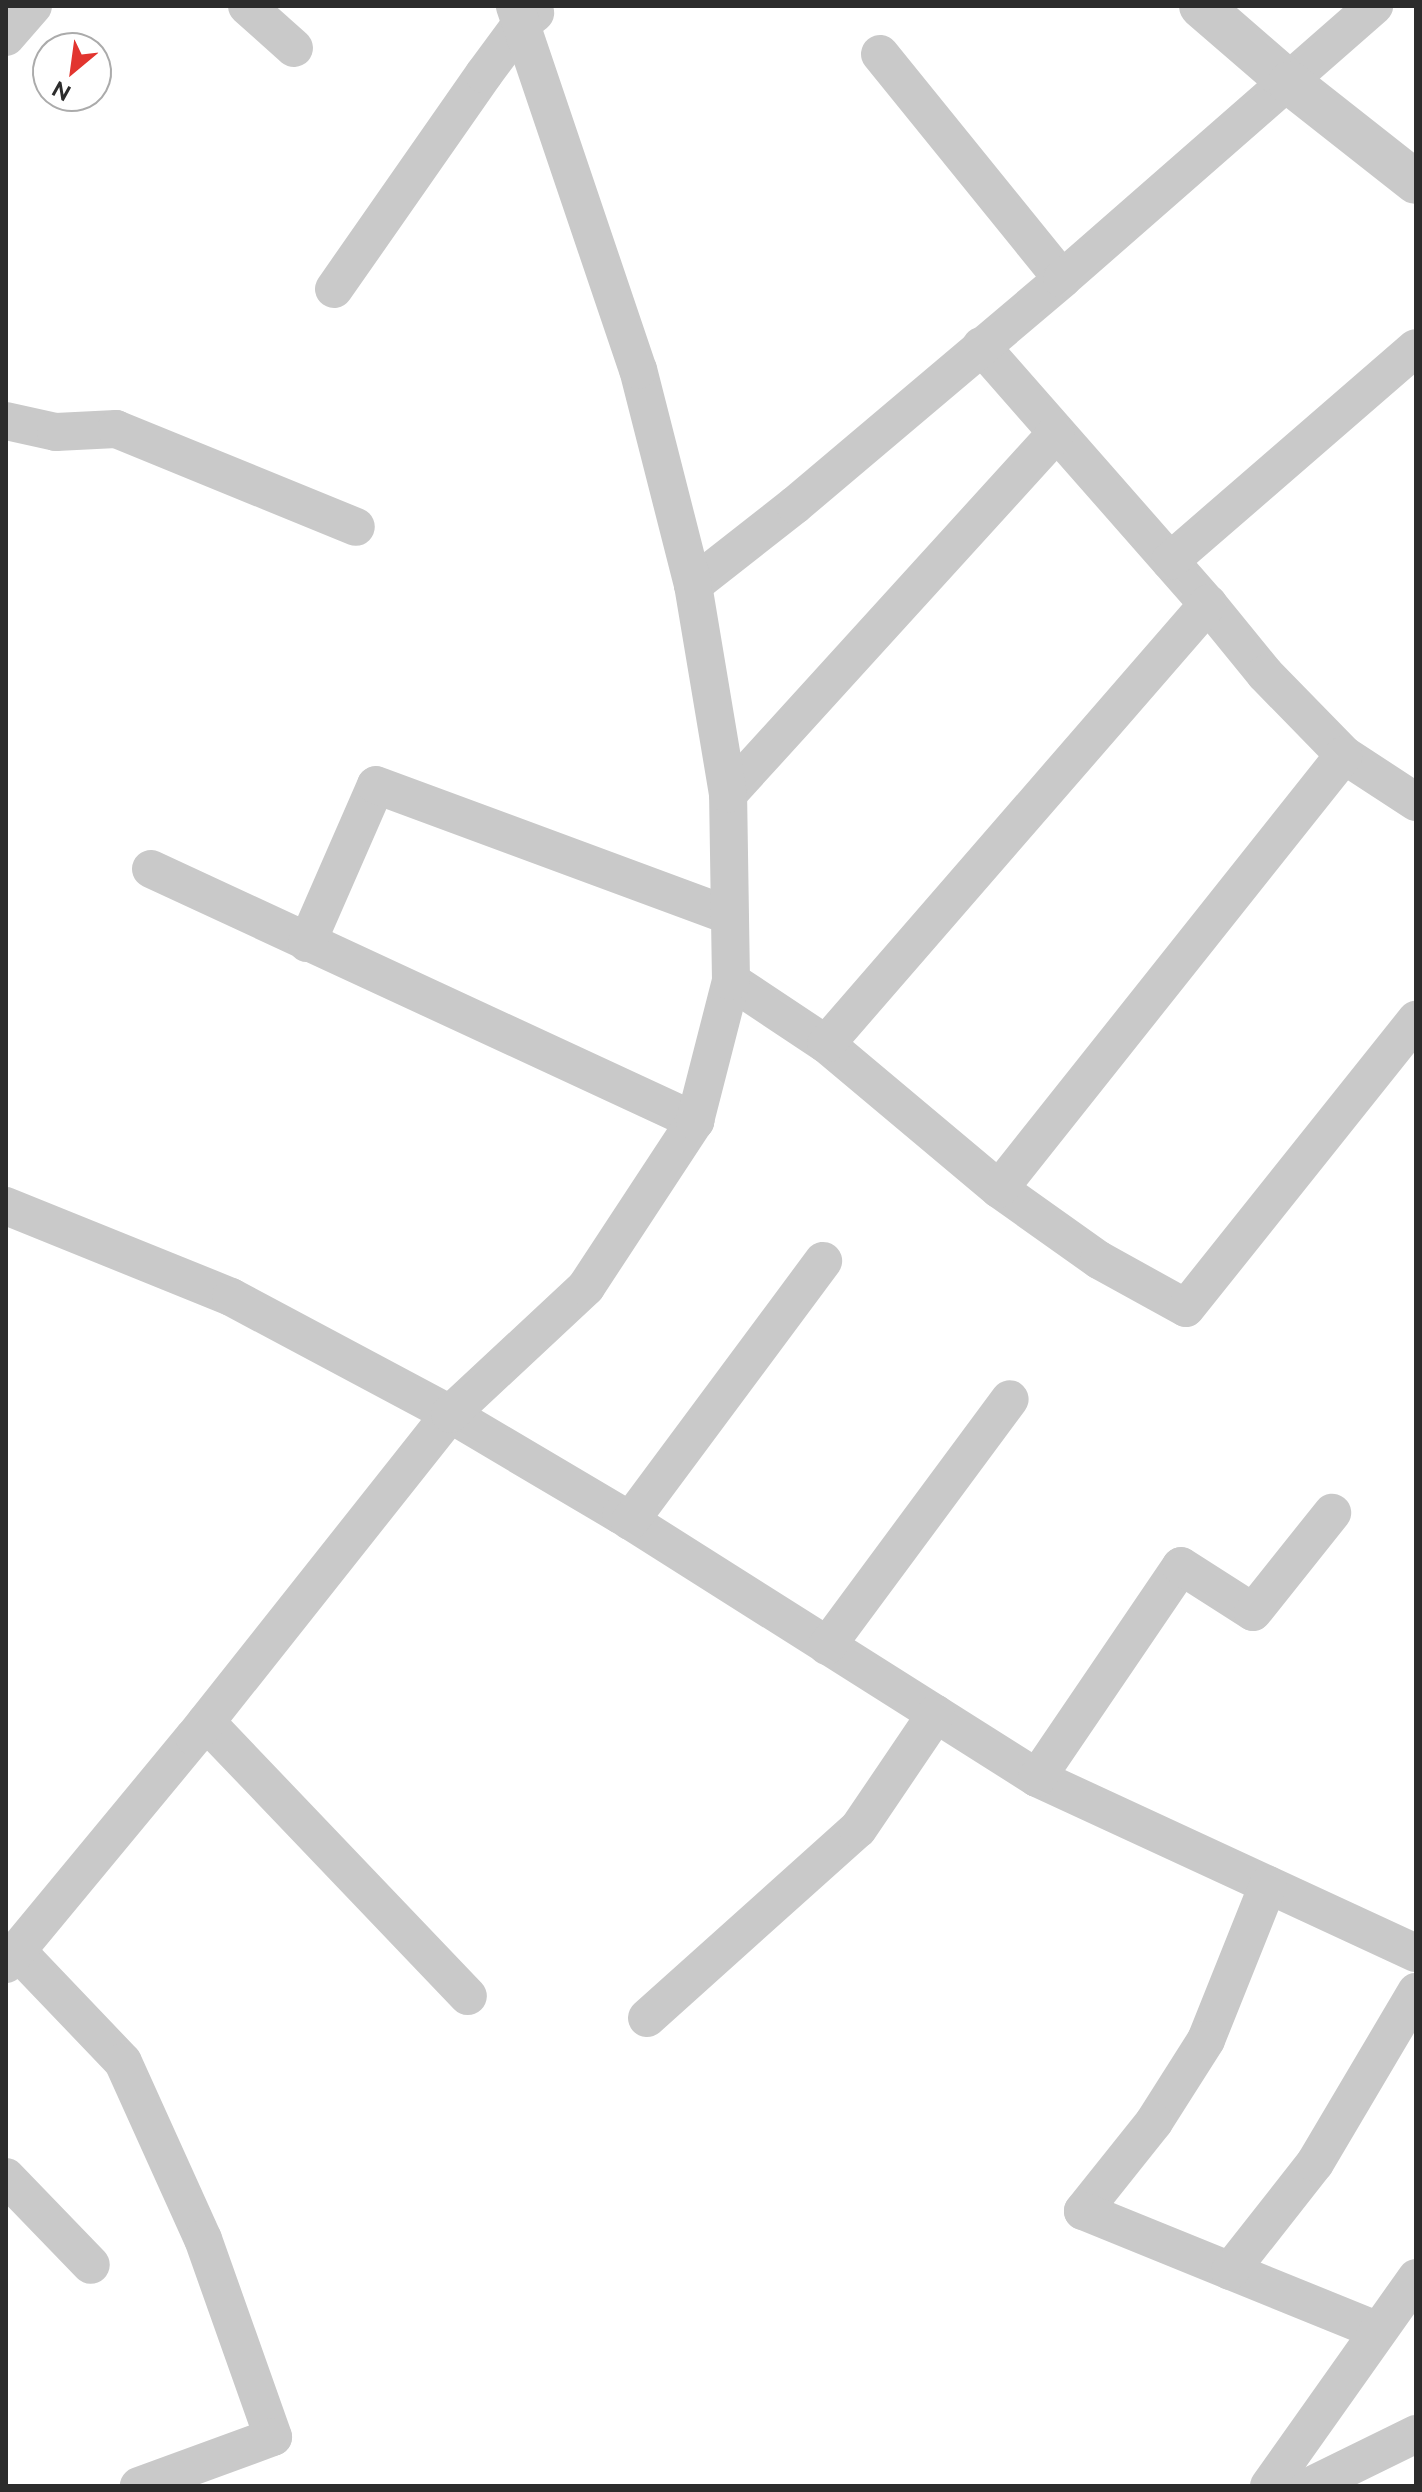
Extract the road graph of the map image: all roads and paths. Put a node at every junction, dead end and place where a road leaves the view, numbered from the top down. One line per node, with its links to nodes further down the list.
1 (33, 6): 6 (street)
2 (247, 6): 7 (street)
3 (1201, 6): 9 (street)
4 (1374, 6): 9 (street)
5 (527, 12): 12 (street); 19 (street)
6 (6, 37)
7 (294, 48)
8 (880, 54): 11 (street)
9 (1290, 83): 10 (street); 11 (street)
10 (1416, 182)
11 (1062, 279): 13 (street)
12 (334, 289)
13 (981, 346): 16 (street); 19 (street)
14 (1416, 348): 18 (street)
15 (6, 421): 17 (street)
16 (1056, 434): 18 (street); 22 (street)
17 (356, 527)
18 (1170, 561): 20 (street)
19 (693, 585): 22 (street)
20 (1208, 604): 21 (street); 29 (street)
21 (1344, 755): 23 (street); 31 (street)
22 (728, 794): 25 (street)
23 (1416, 802)
24 (151, 869): 26 (street)
25 (730, 916): 26 (street); 27 (street)
26 (307, 943): 30 (street)
27 (731, 981): 29 (street); 30 (street)
28 (1416, 1020): 31 (street)
29 (826, 1044): 31 (street)
30 (695, 1121): 35 (street)
31 (999, 1189)
32 (6, 1206): 35 (street)
33 (823, 1261): 37 (street)
34 (1010, 1399): 38 (street)
35 (450, 1414): 37 (street); 40 (street)
36 (1332, 1513): 41 (street)
37 (630, 1521): 38 (street)
38 (827, 1646): 39 (street)
39 (936, 1714): 41 (street); 47 (street)
40 (206, 1722): 44 (street); 46 (street)
41 (1037, 1778): 42 (street)
42 (1268, 1885): 43 (street); 50 (street)
43 (1416, 1953)
44 (11, 1958): 54 (street)
45 (1416, 1992): 50 (street)
46 (468, 1996)
47 (647, 2018)
48 (6, 2177): 49 (street)
49 (91, 2265)
50 (1230, 2271): 52 (street)
51 (1416, 2278): 52 (street)
52 (1378, 2331): 55 (street)
53 (1416, 2434): 56 (street)
54 (139, 2486)
55 (1269, 2486)
56 (1310, 2486)

